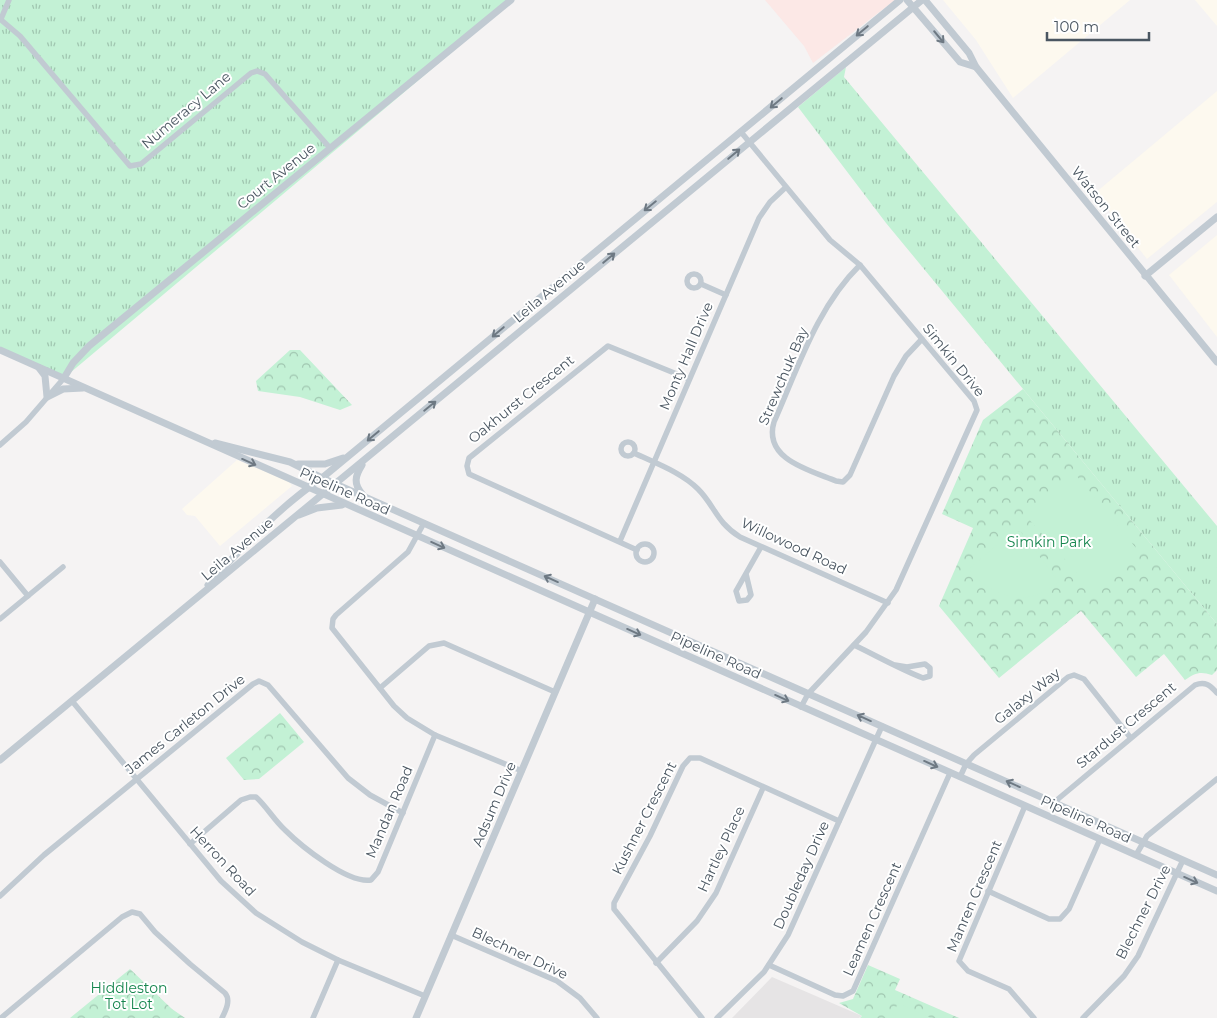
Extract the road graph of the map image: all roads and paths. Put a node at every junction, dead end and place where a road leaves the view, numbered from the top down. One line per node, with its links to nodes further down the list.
1 (9, 0): 7 (street)
2 (511, 0): 11 (street, Court Avenue)
3 (900, 0): 9 (street, Leila Avenue, one-way to 9)
4 (907, 0): 6 (street, Watson Street)
5 (924, 0): 6 (street, Leila Avenue); 8 (street, Watson Street)
6 (914, 7): 8 (street, Watson Street, one-way to 8); 10 (street, Leila Avenue)
7 (0, 19): 11 (street, Numeracy Lane)
8 (976, 67): 15 (street, Watson Street)
9 (740, 132): 10 (street, Simkin Drive); 29 (street, Leila Avenue, one-way to 29)
10 (748, 142): 12 (street, Simkin Drive); 30 (street, Leila Avenue, one-way to 10)
11 (330, 148): 22 (street, Court Avenue)
12 (785, 188): 14 (street, Simkin Drive); 17 (street, Monty Hall Drive)
13 (1217, 217): 15 (street)
14 (860, 264): 18 (street, Simkin Drive); 18 (street, Strewchuk Bay)
15 (1145, 276): 20 (street, Watson Street)
16 (701, 284): 17 (street)
17 (726, 295): 23 (street, Monty Hall Drive)
18 (922, 339): 51 (street, Simkin Drive)
19 (0, 350): 21 (street, Pipeline Road)
20 (1217, 362)
21 (38, 366): 22 (street, Pipeline Road); 25 (street)
22 (64, 378): 24 (street, Pipeline Road); 25 (street)
23 (690, 380): 32 (street, Monty Hall Drive); 42 (street, Oakhurst Crescent)
24 (86, 388): 25 (street); 26 (street, Pipeline Road)
25 (47, 397): 27 (street)
26 (205, 441): 31 (street, Pipeline Road); 35 (street, Pipeline Road, one-way to 35)
27 (0, 445)
28 (634, 452): 32 (street, Willowood Road)
29 (348, 456): 31 (street); 33 (street, Leila Avenue)
30 (365, 459): 34 (street, Leila Avenue); 37 (street)
31 (290, 462): 33 (street, Pipeline Road)
32 (654, 463): 42 (street, Monty Hall Drive); 43 (street, Willowood Road)
33 (322, 478): 34 (street, Pipeline Road); 35 (street, Leila Avenue)
34 (336, 484): 36 (street, Leila Avenue); 37 (street, Pipeline Road)
35 (308, 488): 36 (street, Pipeline Road); 50 (street, Leila Avenue)
36 (322, 494): 38 (street, Pipeline Road); 39 (street, Leila Avenue)
37 (365, 497): 40 (street, Pipeline Road)
38 (345, 504): 39 (street); 41 (street, Pipeline Road)
39 (296, 516): 50 (street, Leila Avenue)
40 (424, 523): 41 (street); 49 (street, Pipeline Road, one-way to 40)
41 (418, 536): 52 (street, Pipeline Road, one-way to 52); 56 (street)
42 (620, 541): 44 (street, Oakhurst Crescent)
43 (761, 547): 47 (street); 51 (street, Willowood Road)
44 (637, 550)
45 (0, 562): 48 (street)
46 (63, 567): 48 (street)
47 (746, 574)
48 (28, 596): 53 (street)
49 (595, 599): 52 (street, Adsum Drive); 59 (street, Pipeline Road)
50 (192, 602): 60 (street, Leila Avenue)
51 (888, 603): 54 (street, Simkin Drive)
52 (590, 612): 57 (street, Adsum Drive); 61 (street, Pipeline Road, one-way to 61)
53 (0, 619)
54 (854, 645): 55 (street); 59 (street, Simkin Drive)
55 (895, 666): 55 (street)
56 (380, 688): 57 (street); 63 (street)
57 (555, 692): 68 (street, Adsum Drive)
58 (1217, 693): 64 (street, Stardust Crescent)
59 (808, 694): 61 (street, Simkin Drive); 62 (street, Pipeline Road, one-way to 59)
60 (72, 701): 66 (street, Leila Avenue); 72 (street, Herron Road)
61 (801, 707): 65 (street, Pipeline Road)
62 (882, 726): 65 (street, Doubleday Drive); 67 (street, Pipeline Road)
63 (435, 735): 68 (street); 76 (street, Mandan Road)
64 (1130, 736): 67 (street, Galaxy Way); 74 (street, Stardust Crescent)
65 (876, 740): 69 (street, Pipeline Road, one-way to 69); 77 (street, Doubleday Drive)
66 (0, 760)
67 (966, 764): 70 (street, Galaxy Way); 74 (street, Pipeline Road, one-way to 67)
68 (522, 771): 88 (street, Adsum Drive)
69 (950, 773): 70 (street, Pipeline Road); 91 (street, Leamen Crescent)
70 (960, 778): 75 (street, Pipeline Road)
71 (1217, 779): 79 (street)
72 (136, 780): 76 (street, James Carleton Drive); 80 (street, Herron Road); 87 (street, James Carleton Drive)
73 (764, 788): 77 (street, Kushner Crescent); 90 (street, Hartley Place); 90 (street, Kushner Crescent)
74 (1056, 804): 79 (street, Pipeline Road)
75 (1025, 806): 78 (street, Pipeline Road); 85 (street, Manren Crescent)
76 (403, 813): 80 (street, Mandan Road)
77 (839, 821): 91 (street, Doubleday Drive)
78 (1100, 839): 81 (street, Pipeline Road); 85 (street)
79 (1142, 842): 81 (street); 82 (street, Pipeline Road)
80 (190, 844): 89 (street, Herron Road)
81 (1136, 856): 83 (street, Pipeline Road)
82 (1183, 860): 83 (street, Blechner Drive); 84 (street, Pipeline Road)
83 (1177, 874): 86 (street, Pipeline Road, one-way to 86); 101 (street, Blechner Drive)
84 (1217, 875)
85 (988, 891): 100 (street, Manren Crescent)
86 (1217, 891)
87 (0, 896)
88 (451, 935): 92 (street, Adsum Drive); 97 (street, Blechner Drive)
89 (338, 960): 92 (street, Herron Road); 95 (street)
90 (656, 963): 98 (street, Kushner Crescent)
91 (769, 964): 99 (street, Doubleday Drive)
92 (425, 996): 96 (street, Adsum Drive)
93 (1, 1018): 94 (street)
94 (222, 1018)
95 (313, 1018)
96 (416, 1018)
97 (597, 1018)
98 (702, 1018)
99 (718, 1018)
100 (1034, 1018)
101 (1083, 1018)

